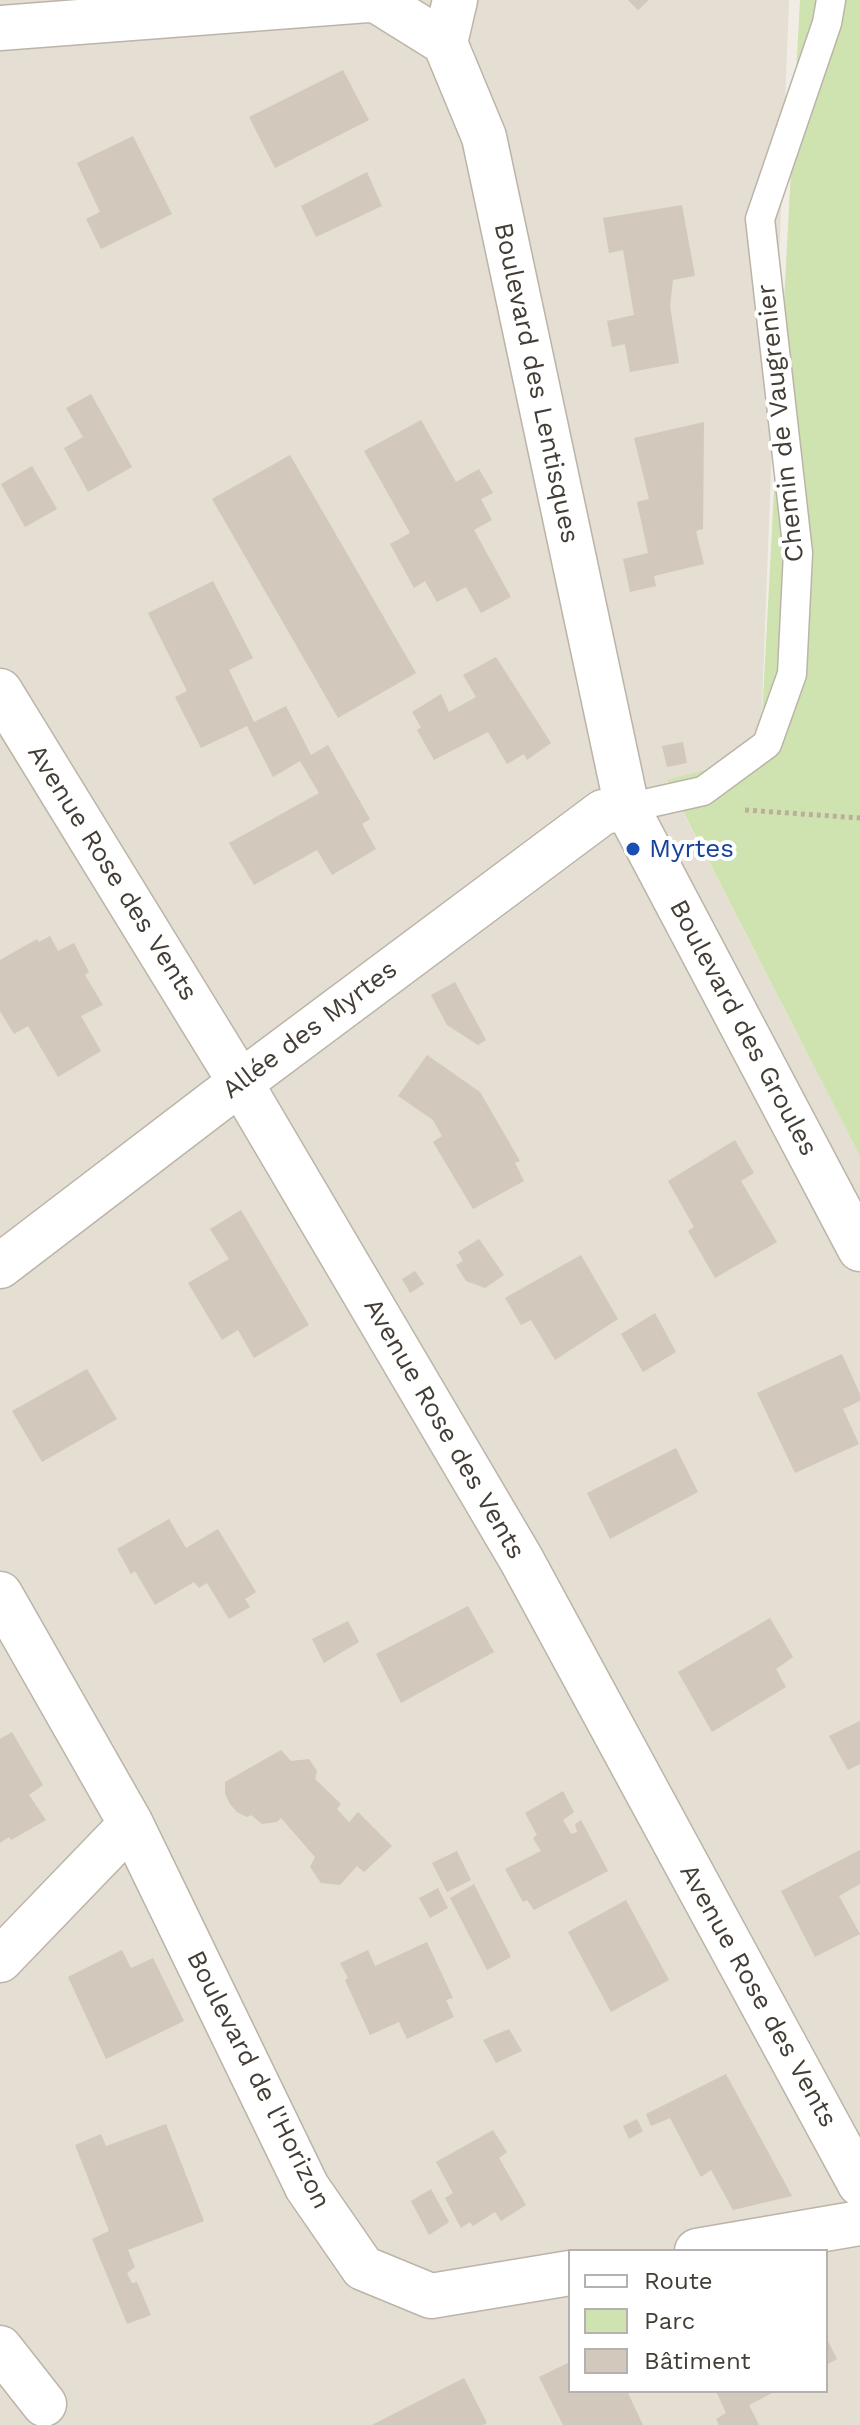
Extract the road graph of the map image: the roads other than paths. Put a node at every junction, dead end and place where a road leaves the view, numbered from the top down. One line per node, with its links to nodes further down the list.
1 (368, 0): 5 (street)
2 (376, 0): 6 (street)
3 (455, 0): 6 (street)
4 (831, 0): 8 (lane, Chemin de Vaugrenier)
5 (0, 28)
6 (445, 43): 8 (street, Boulevard des Lentisques)
7 (0, 691): 9 (street, Avenue Rose des Vents)
8 (627, 808): 9 (street, Allée des Myrtes); 10 (street, Boulevard des Groules)
9 (240, 1082): 11 (street, Allée des Myrtes); 15 (street, Avenue Rose des Vents)
10 (860, 1249)
11 (0, 1266)
12 (0, 1594): 13 (street)
13 (131, 1824): 14 (street); 18 (street, Boulevard de l'Horizon)
14 (0, 1960)
15 (860, 2184)
16 (860, 2223): 17 (street)
17 (709, 2249)
18 (568, 2273)
19 (0, 2348): 20 (street)
20 (44, 2404)

